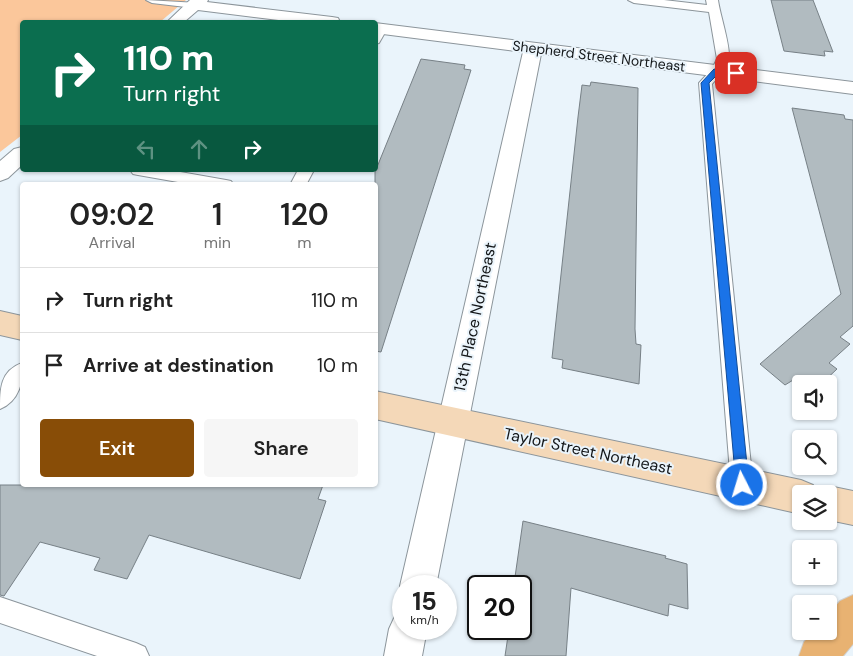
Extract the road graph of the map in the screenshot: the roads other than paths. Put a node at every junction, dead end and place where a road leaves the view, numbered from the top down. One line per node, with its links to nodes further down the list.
1 (152, 0): 3 (lane)
2 (634, 0): 4 (lane)
3 (197, 3): 5 (street); 6 (street)
4 (713, 4): 9 (lane)
5 (177, 20)
6 (318, 20)
7 (378, 32): 8 (street, Shepherd Street Northeast)
8 (533, 48): 9 (street, Shepherd Street Northeast); 20 (street, 13th Place Northeast)
9 (717, 71): 10 (street, Shepherd Street Northeast); 21 (lane)
10 (853, 88)
11 (20, 156): 13 (street)
12 (150, 172): 14 (lane)
13 (0, 173)
14 (208, 182)
15 (0, 323): 16 (street)
16 (20, 328)
17 (20, 374): 18 (lane)
18 (0, 399)
19 (378, 406): 20 (street, Taylor Street Northeast)
20 (453, 422): 21 (street, Taylor Street Northeast); 25 (street, 13th Place Northeast)
21 (742, 485): 22 (street, Taylor Street Northeast)
22 (792, 495)
23 (837, 505): 24 (street)
24 (853, 508)
25 (420, 575)
26 (0, 610): 29 (lane)
27 (853, 614): 31 (main road)
28 (406, 640): 30 (street)
29 (136, 656)
30 (403, 656)
31 (818, 656)

